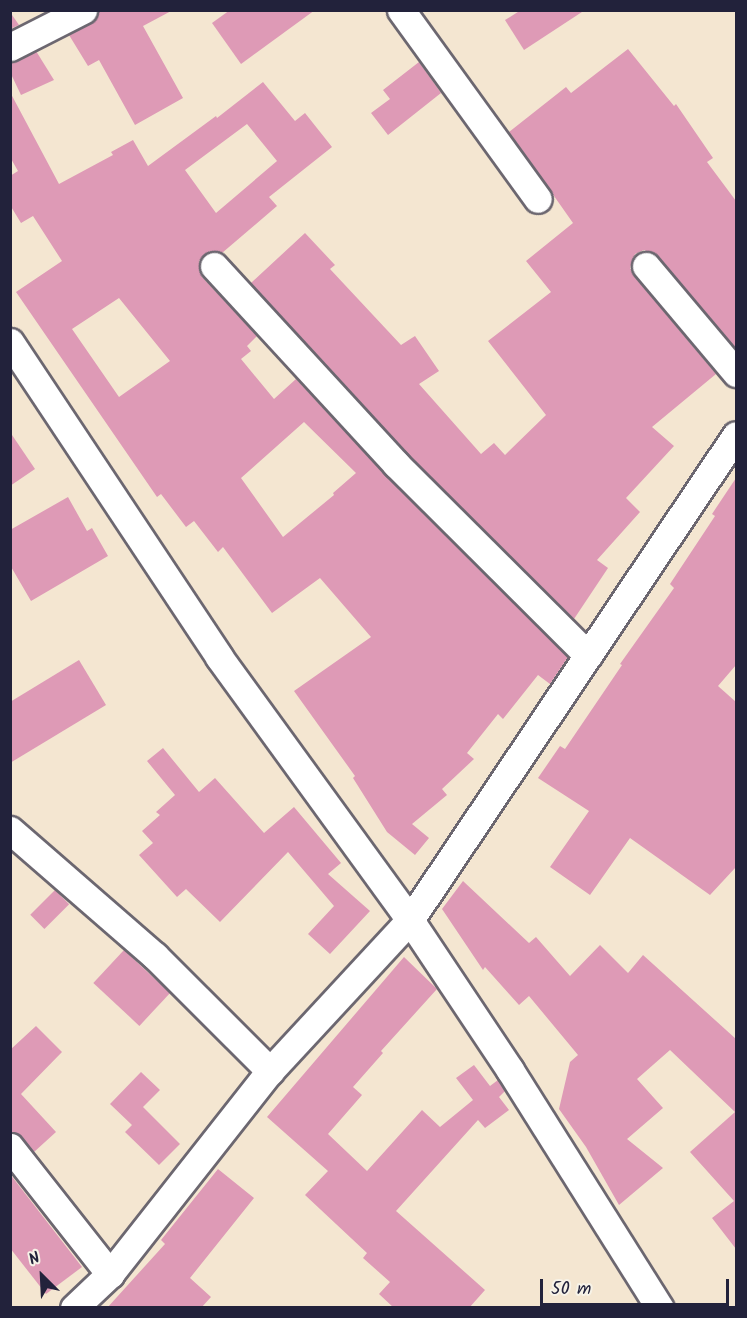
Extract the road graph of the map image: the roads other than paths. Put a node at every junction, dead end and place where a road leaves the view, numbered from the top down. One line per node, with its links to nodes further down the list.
1 (83, 10): 3 (street)
2 (401, 10): 4 (street)
3 (10, 46)
4 (538, 200)
5 (214, 266): 10 (street)
6 (646, 266): 8 (street)
7 (10, 342): 12 (street)
8 (736, 373)
9 (736, 435): 10 (street)
10 (588, 655): 12 (street)
11 (10, 830): 13 (street)
12 (410, 920): 13 (street); 17 (street)
13 (270, 1071): 15 (street)
14 (10, 1147): 15 (street)
15 (110, 1274): 16 (street)
16 (74, 1308)
17 (660, 1308)

